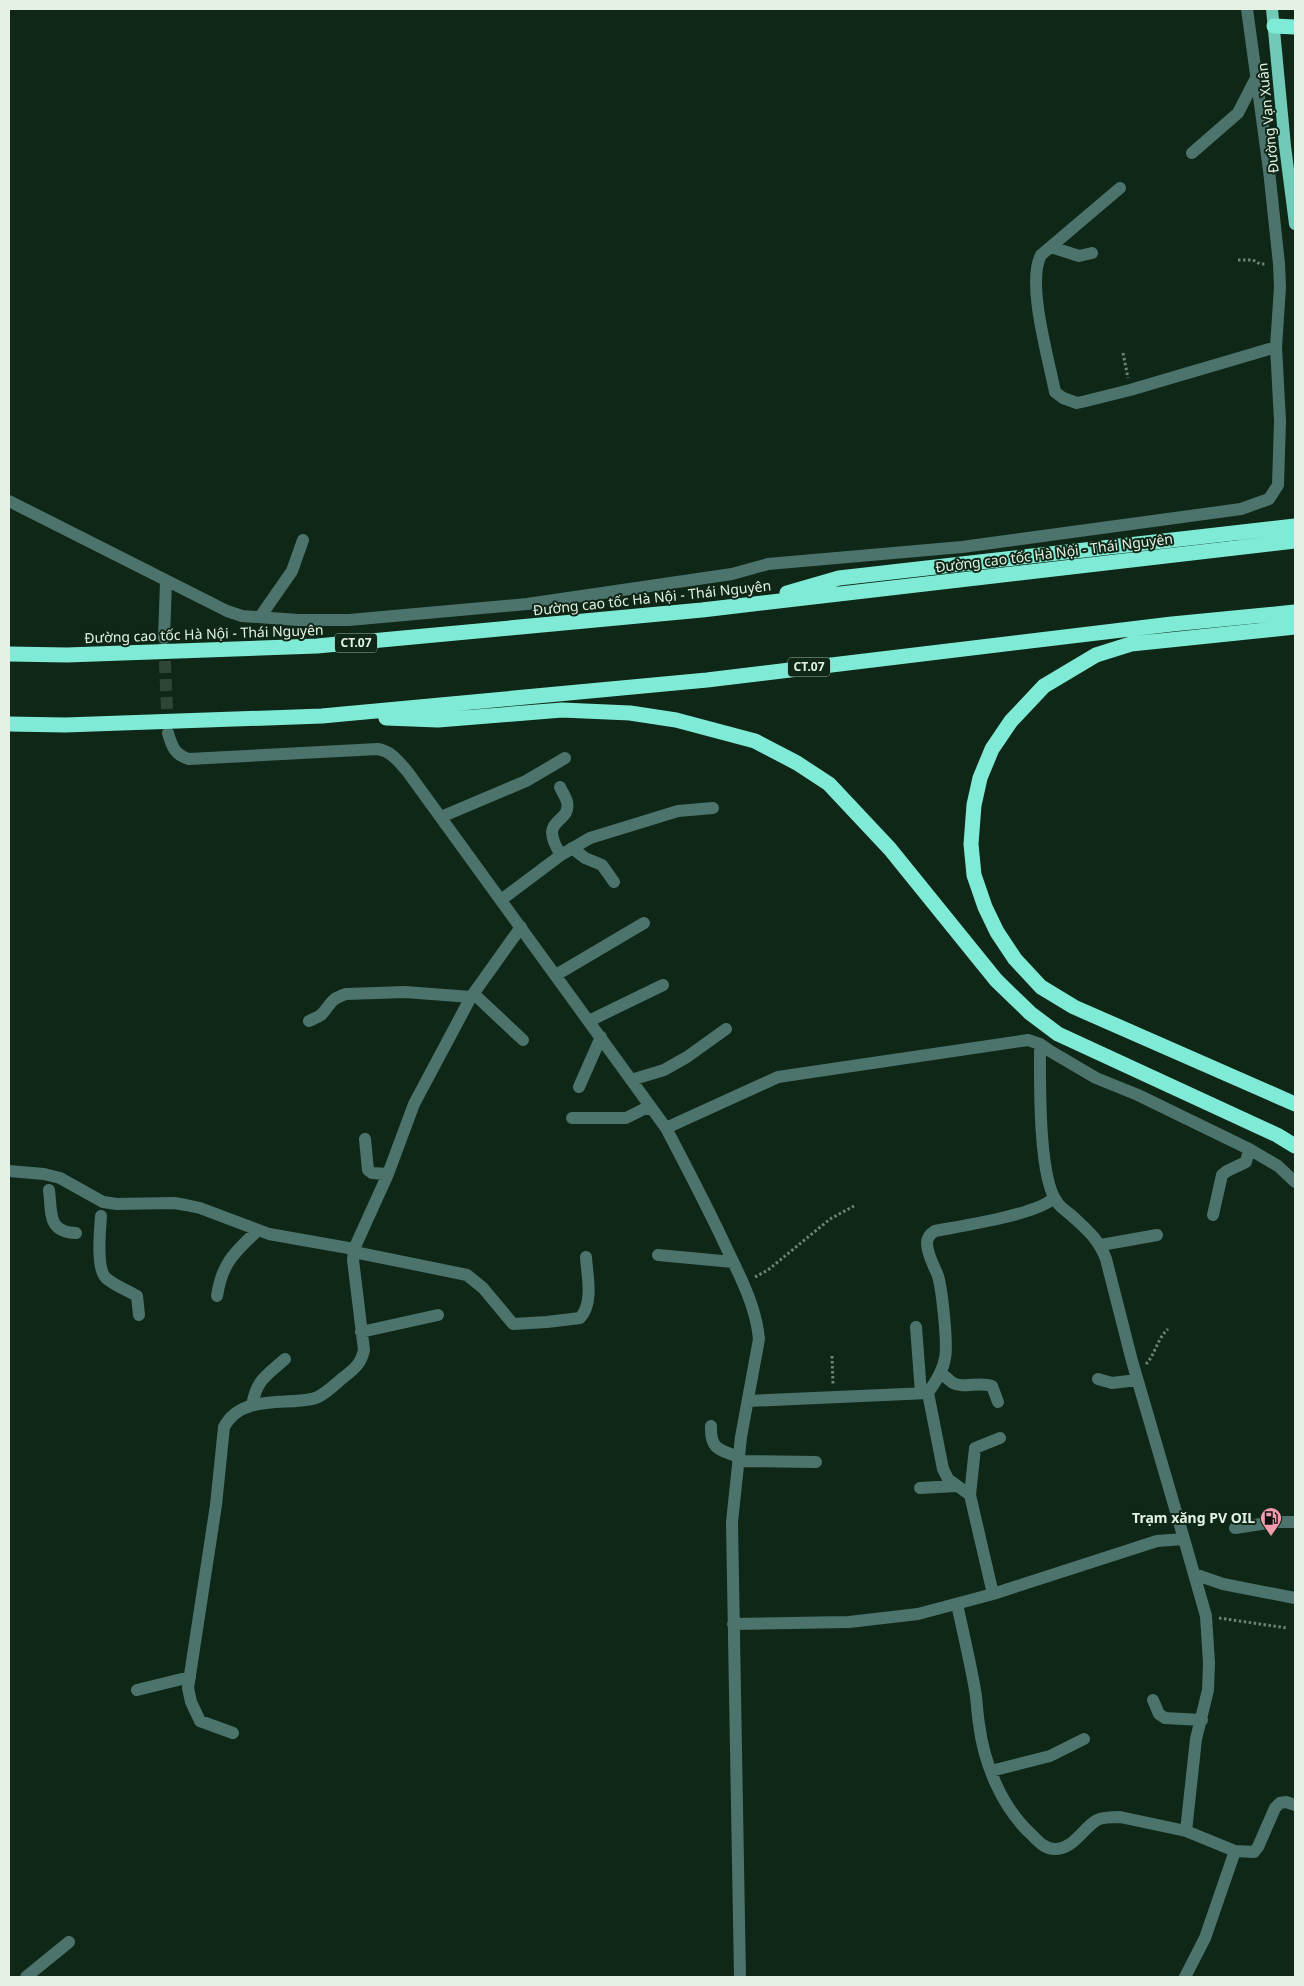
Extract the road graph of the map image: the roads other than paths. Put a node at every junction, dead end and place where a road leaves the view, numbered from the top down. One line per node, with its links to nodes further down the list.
1 (1247, 9): 5 (street)
2 (1272, 9): 3 (main road, Đường Vạn Xuân)
3 (1274, 26): 4 (highway); 8 (main road, Đường Vạn Xuân)
4 (1295, 27)
5 (1256, 78): 6 (street); 11 (street)
6 (1192, 152)
7 (1120, 188): 9 (street)
8 (1295, 224)
9 (1050, 247): 10 (street); 11 (street)
10 (1092, 253)
11 (1276, 347): 19 (street)
12 (9, 501): 16 (street)
13 (1295, 526): 17 (highway)
14 (303, 540): 19 (street)
15 (1295, 541): 17 (highway, Đường cao tốc Hà Nội - Thái Nguyên / CT.07)
16 (166, 582): 19 (street); 21 (street)
17 (740, 606): 22 (highway, Đường cao tốc Hà Nội - Thái Nguyên / CT.07)
18 (1295, 612): 23 (highway, CT.07)
19 (260, 618)
20 (1295, 627): 47 (highway)
21 (164, 638)
22 (9, 654)
23 (322, 716): 24 (highway, CT.07); 52 (highway)
24 (9, 724)
25 (168, 733): 29 (street)
26 (565, 758): 29 (street)
27 (560, 787): 30 (street)
28 (713, 808): 30 (street)
29 (441, 817): 32 (street)
30 (567, 852): 31 (street); 32 (street)
31 (614, 882)
32 (501, 900): 34 (street)
33 (644, 923): 35 (street)
34 (521, 927): 35 (street); 37 (street)
35 (556, 975): 39 (street)
36 (663, 985): 39 (street)
37 (473, 996): 38 (street); 42 (street); 58 (street)
38 (309, 1021)
39 (589, 1021): 41 (street)
40 (726, 1029): 44 (street)
41 (601, 1037): 44 (street); 45 (street)
42 (523, 1040)
43 (1040, 1044): 51 (street); 55 (street); 61 (street)
44 (631, 1080): 49 (street)
45 (579, 1088)
46 (1295, 1093): 47 (highway)
47 (1274, 1096): 48 (highway)
48 (1295, 1104)
49 (652, 1109): 50 (street); 51 (street)
50 (572, 1118)
51 (666, 1128): 71 (street)
52 (1277, 1135): 54 (highway); 56 (highway)
53 (365, 1139): 58 (street)
54 (1295, 1146)
55 (1249, 1148): 59 (street); 63 (street)
56 (1295, 1151)
57 (9, 1171): 60 (street)
58 (388, 1174): 68 (street)
59 (1295, 1182)
60 (50, 1183): 62 (street); 65 (street)
61 (1054, 1198): 67 (street); 78 (street)
62 (102, 1209): 64 (street); 73 (street)
63 (1214, 1215)
64 (257, 1231): 68 (street); 72 (street)
65 (76, 1233)
66 (1156, 1235): 67 (street)
67 (1101, 1245): 79 (street)
68 (354, 1250): 70 (street); 76 (street)
69 (658, 1255): 71 (street)
70 (586, 1257)
71 (733, 1262): 82 (street)
72 (217, 1296)
73 (139, 1315)
74 (438, 1315): 76 (street)
75 (916, 1327): 81 (street)
76 (362, 1332): 84 (street)
77 (285, 1359): 84 (street)
78 (940, 1373): 81 (street); 83 (street)
79 (1136, 1376): 80 (street); 94 (street)
80 (1098, 1378)
81 (925, 1393): 82 (street); 89 (street)
82 (748, 1401): 87 (street)
83 (998, 1402)
84 (252, 1405): 100 (street)
85 (711, 1426): 87 (street)
86 (1000, 1438): 91 (street)
87 (738, 1459): 88 (street); 99 (street)
88 (816, 1462)
89 (956, 1486): 90 (street); 91 (street)
90 (920, 1488)
91 (970, 1495): 96 (street)
92 (1295, 1522): 93 (street)
93 (1235, 1528)
94 (1184, 1539): 95 (street); 96 (street)
95 (1194, 1574): 97 (street); 103 (street)
96 (993, 1594): 98 (street)
97 (1295, 1598)
98 (957, 1604): 99 (street); 106 (street)
99 (734, 1624): 112 (street)
100 (190, 1677): 101 (street); 104 (street)
101 (136, 1690)
102 (1153, 1700): 103 (street)
103 (1202, 1720): 108 (street)
104 (234, 1733)
105 (1084, 1739): 106 (street)
106 (991, 1771): 108 (street)
107 (1295, 1805): 109 (street)
108 (1186, 1831): 109 (street)
109 (1235, 1851): 113 (street)
110 (69, 1942): 111 (street)
111 (26, 1977)
112 (740, 1977)
113 (1185, 1977)

